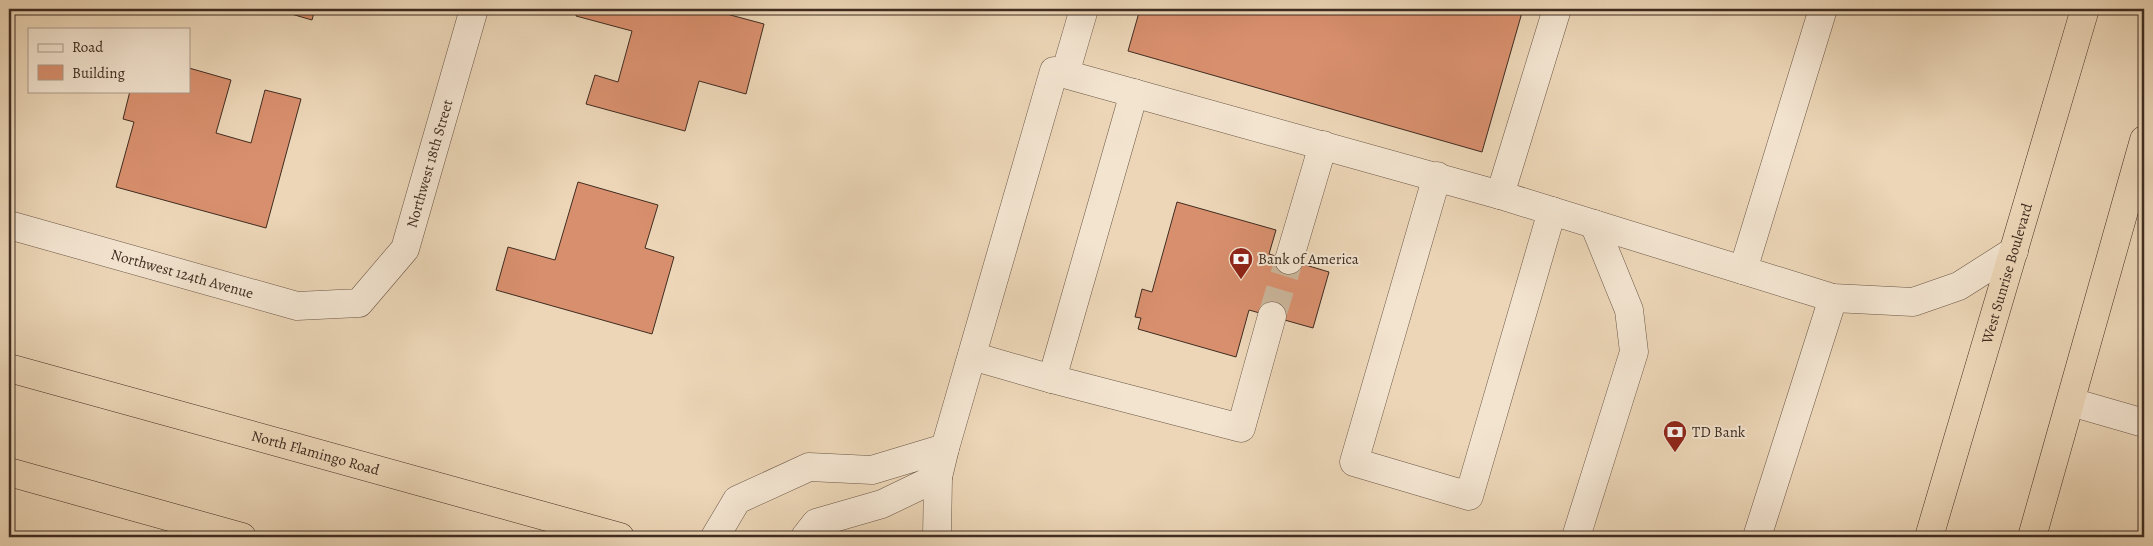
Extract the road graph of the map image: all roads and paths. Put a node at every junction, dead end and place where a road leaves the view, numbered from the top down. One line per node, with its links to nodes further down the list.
1 (474, 9): 19 (street, Northwest 18th Street)
2 (1084, 9): 6 (street)
3 (1557, 9): 11 (street)
4 (1822, 9): 17 (street)
5 (2085, 9): 15 (highway, West Sunrise Boulevard)
6 (1065, 74): 7 (street); 21 (street)
7 (1134, 93): 9 (street); 23 (street)
8 (2144, 140): 24 (highway)
9 (1323, 144): 10 (street); 16 (street)
10 (1437, 176): 11 (street); 12 (street)
11 (1500, 195): 12 (street)
12 (1552, 211): 14 (street)
13 (9, 224): 19 (street, Northwest 124th Avenue)
14 (1594, 224): 17 (street); 34 (street)
15 (2014, 250): 18 (street); 36 (highway, West Sunrise Boulevard)
16 (1289, 260)
17 (1743, 270): 18 (street)
18 (1833, 298): 35 (street)
19 (359, 303)
20 (1272, 316): 23 (street)
21 (972, 356): 23 (street); 26 (street)
22 (9, 368): 30 (highway, North Flamingo Road)
23 (1052, 379)
24 (2071, 402): 25 (street); 37 (highway)
25 (2144, 422)
26 (945, 448): 28 (street); 31 (street)
27 (9, 472): 29 (highway)
28 (938, 477): 32 (street); 33 (street)
29 (242, 537)
30 (620, 537)
31 (715, 537)
32 (805, 537)
33 (937, 537)
34 (1576, 537)
35 (1757, 537)
36 (1929, 537)
37 (2032, 537)

